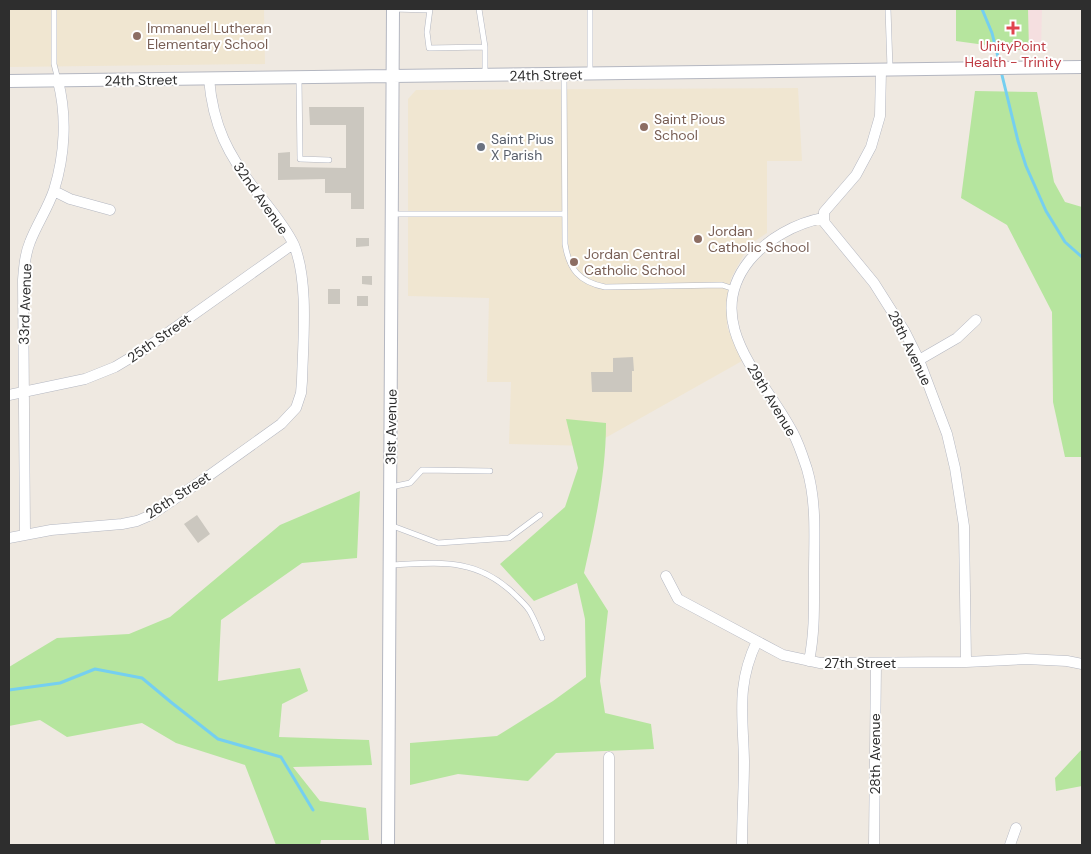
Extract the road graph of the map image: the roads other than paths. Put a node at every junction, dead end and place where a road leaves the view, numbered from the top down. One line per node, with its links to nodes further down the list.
1 (54, 9): 17 (lane)
2 (393, 9): 3 (lane); 13 (street, 31st Avenue)
3 (430, 9): 7 (lane)
4 (479, 9): 7 (lane)
5 (590, 9): 10 (lane)
6 (888, 9): 9 (lane)
7 (485, 47): 12 (lane)
8 (1082, 67): 9 (street, 24th Street)
9 (885, 70): 10 (street, 24th Street); 23 (street)
10 (590, 74): 11 (street, 24th Street)
11 (564, 75): 12 (street, 24th Street); 22 (lane)
12 (485, 76): 13 (street, 24th Street)
13 (393, 77): 14 (street, 24th Street); 21 (street, 31st Avenue)
14 (298, 78): 15 (street, 24th Street); 18 (lane)
15 (209, 79): 17 (street, 24th Street); 24 (street, 32nd Avenue)
16 (9, 81): 17 (street, 24th Street)
17 (58, 81): 19 (street, 33rd Avenue)
18 (329, 160)
19 (54, 191): 20 (street); 28 (street, 33rd Avenue)
20 (110, 210)
21 (392, 214): 22 (lane); 32 (street, 31st Avenue)
22 (564, 214): 25 (lane)
23 (823, 218): 25 (street, 29th Avenue); 27 (street, 28th Avenue)
24 (293, 244): 28 (street, 25th Street); 30 (street, 32nd Avenue)
25 (734, 289): 41 (street, 29th Avenue)
26 (976, 320): 27 (street)
27 (919, 360): 42 (street, 28th Avenue)
28 (24, 392): 29 (street, 25th Street); 35 (street, 33rd Avenue)
29 (9, 395)
30 (296, 408): 35 (street, 26th Street)
31 (490, 471): 32 (lane)
32 (390, 487): 34 (street, 31st Avenue)
33 (540, 515): 34 (lane)
34 (390, 525): 37 (street, 31st Avenue)
35 (25, 534): 36 (street, 26th Street)
36 (9, 538)
37 (390, 565): 39 (lane); 47 (street, 31st Avenue)
38 (666, 576): 40 (street, 27th Street)
39 (542, 638)
40 (758, 641): 41 (street, 27th Street); 49 (street)
41 (808, 661): 43 (street, 27th Street)
42 (966, 662): 43 (street, 27th Street); 44 (street, 27th Street)
43 (876, 663): 50 (street, 28th Avenue)
44 (1082, 664)
45 (609, 757): 48 (street)
46 (1016, 828): 51 (street)
47 (388, 845)
48 (608, 845)
49 (742, 845)
50 (874, 845)
51 (1010, 845)

